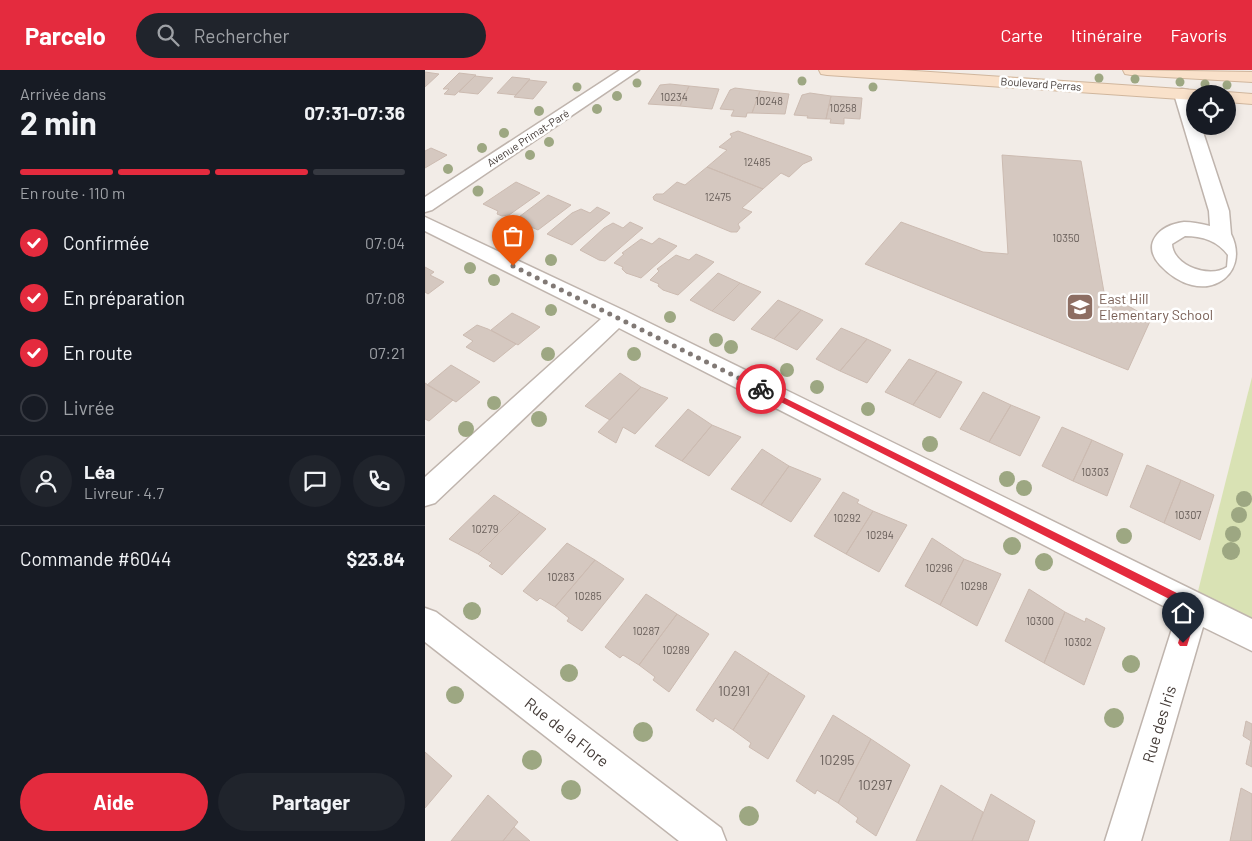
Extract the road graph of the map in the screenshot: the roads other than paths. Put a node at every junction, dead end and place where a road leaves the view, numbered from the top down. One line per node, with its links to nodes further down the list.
1 (631, 70): 9 (street, Avenue Primat-Paré)
2 (827, 70): 5 (main road, Boulevard Perras)
3 (1131, 70): 4 (main road)
4 (1252, 77)
5 (1186, 95)
6 (1236, 98): 7 (main road)
7 (1252, 99)
8 (1199, 135): 11 (street)
9 (425, 206)
10 (425, 223): 12 (street)
11 (1221, 237)
12 (617, 317): 13 (street); 14 (street)
13 (425, 494)
14 (1194, 607): 16 (street); 18 (street, Rue des Iris)
15 (425, 623): 17 (street, Rue de la Flore)
16 (1252, 635)
17 (708, 841)
18 (1123, 841)

